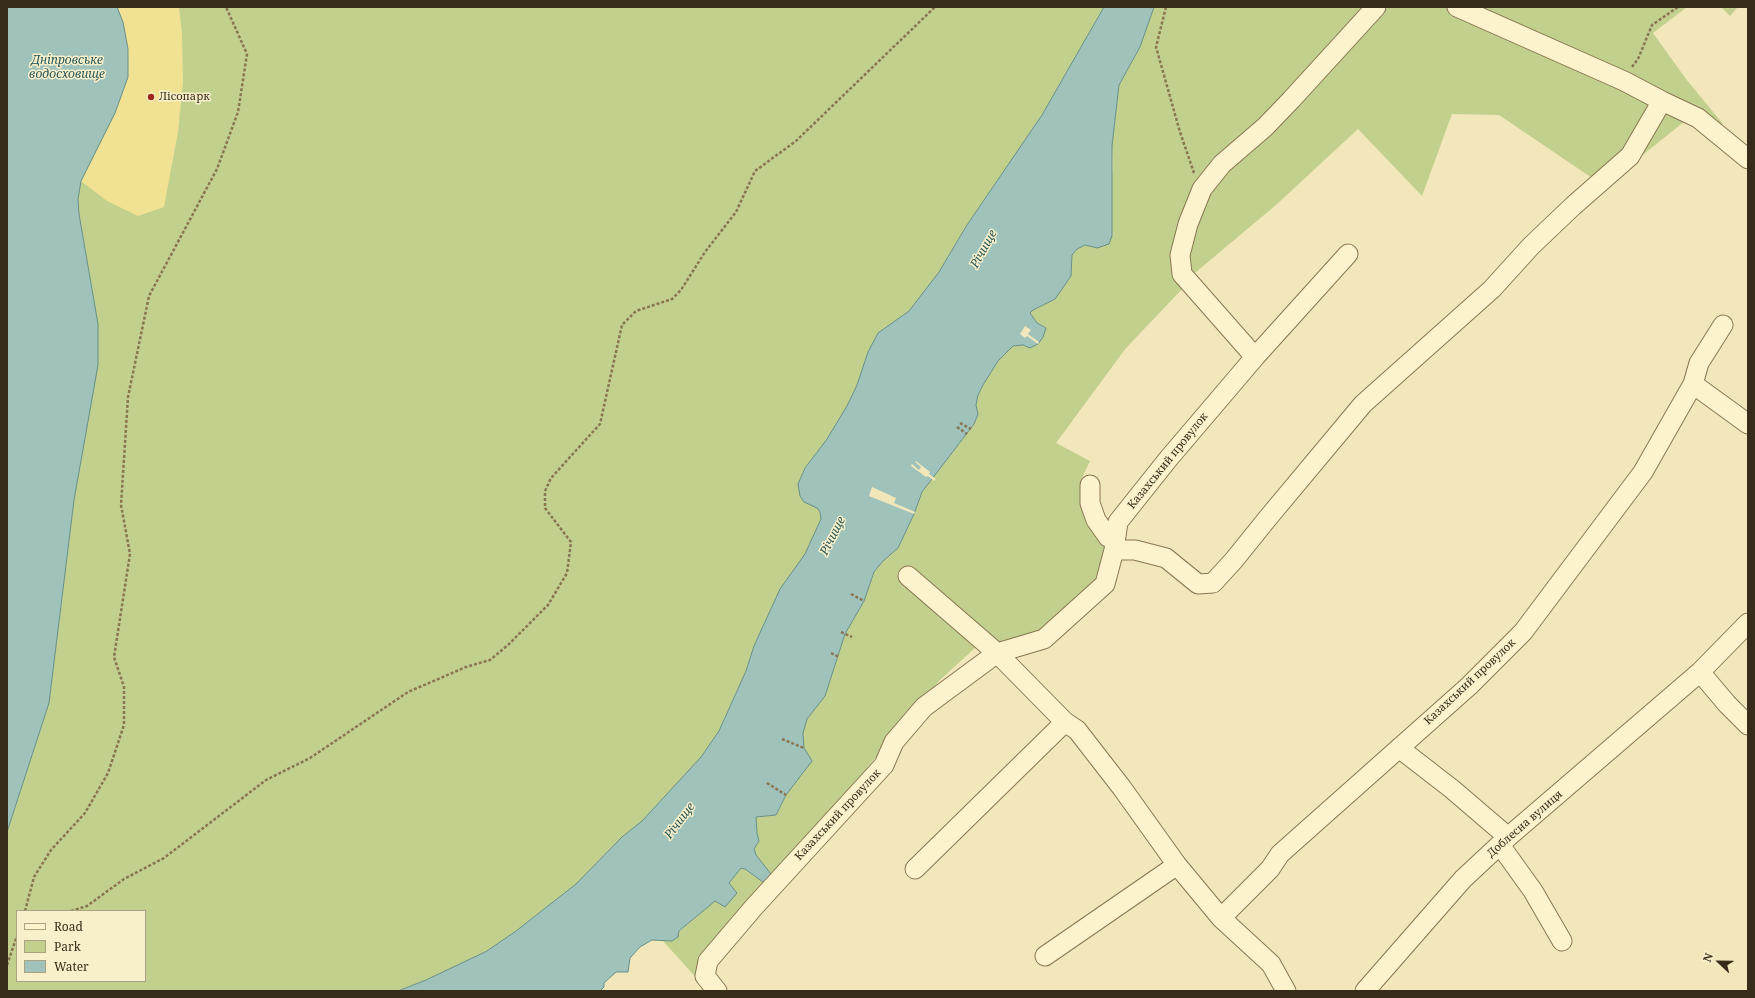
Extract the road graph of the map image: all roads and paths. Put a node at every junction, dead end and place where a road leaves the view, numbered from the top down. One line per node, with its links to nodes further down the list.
1 (226, 7): 42 (path)
2 (935, 7): 43 (path)
3 (1166, 7): 10 (path)
4 (1376, 7): 10 (street)
5 (1457, 7): 7 (street)
6 (1678, 7): 7 (path)
7 (1624, 81): 8 (street)
8 (1662, 101): 9 (street); 21 (street)
9 (1748, 159)
10 (1202, 189): 13 (street)
11 (1348, 254): 13 (street, Казахський провулок)
12 (1723, 325): 14 (street, Казахський провулок)
13 (1255, 357): 21 (street, Казахський провулок)
14 (1694, 384): 16 (street); 36 (street, Казахський провулок)
15 (960, 423): 18 (path)
16 (1748, 424)
17 (957, 427): 19 (path)
18 (971, 429)
19 (967, 434)
20 (1090, 485): 21 (street)
21 (1114, 545): 29 (street, Казахський провулок)
22 (908, 576): 29 (street)
23 (851, 594): 24 (path)
24 (864, 601)
25 (1748, 623): 31 (street, Доблесна вулиця)
26 (841, 632): 27 (path)
27 (852, 637)
28 (831, 653): 30 (path)
29 (997, 653): 32 (street); 49 (street, Казахський провулок)
30 (838, 657)
31 (1700, 672): 33 (street); 39 (street, Доблесна вулиця)
32 (1065, 722): 40 (street); 41 (street)
33 (1748, 725)
34 (782, 739): 35 (path)
35 (804, 748)
36 (1399, 748): 39 (street); 44 (street, Казахський провулок)
37 (767, 783): 38 (path)
38 (786, 795)
39 (1504, 841): 46 (street); 51 (street, Доблесна вулиця)
40 (1177, 865): 44 (street); 47 (street)
41 (915, 869)
42 (25, 910)
43 (74, 910)
44 (1221, 918): 50 (street)
45 (16, 939): 48 (path)
46 (1562, 940)
47 (1045, 956)
48 (7, 965)
49 (717, 991)
50 (1286, 991)
51 (1365, 991)

